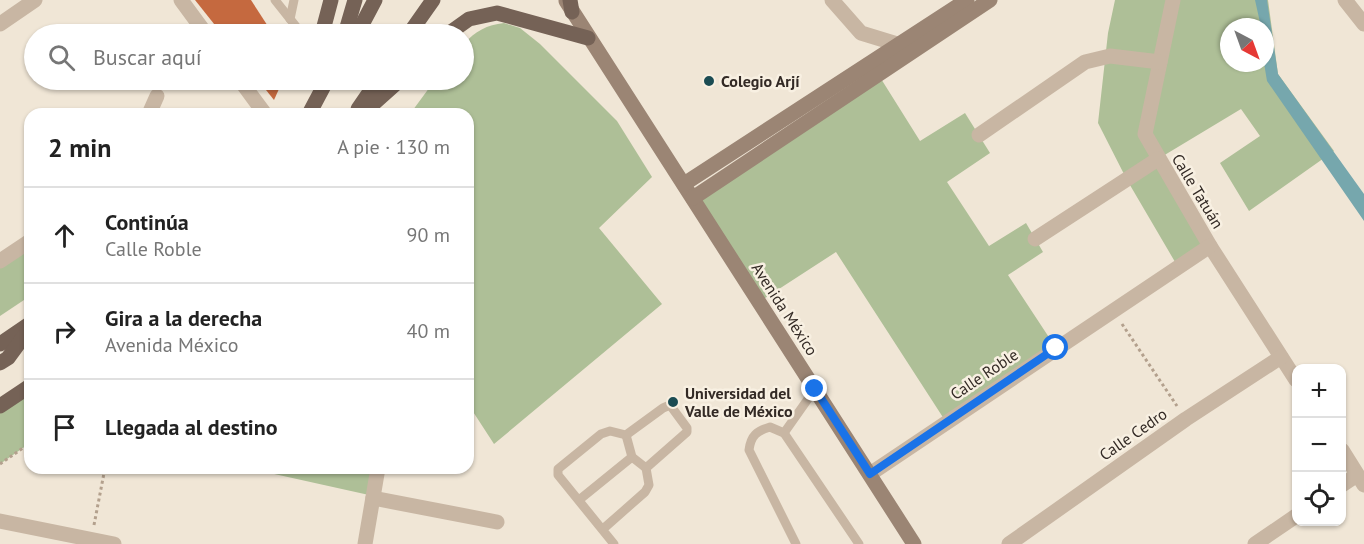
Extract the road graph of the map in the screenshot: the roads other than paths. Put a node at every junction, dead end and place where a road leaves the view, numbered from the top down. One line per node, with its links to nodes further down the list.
1 (35, 0): 16 (street)
2 (181, 0): 17 (street)
3 (275, 0): 15 (lane)
4 (294, 0): 15 (lane)
5 (332, 0): 19 (main road)
6 (355, 0): 20 (main road)
7 (433, 0): 22 (main road)
8 (832, 0): 26 (street)
9 (967, 0): 26 (street)
10 (990, 0): 45 (street)
11 (1173, 0): 27 (street, Calle Tatuán)
12 (1345, 0): 24 (street)
13 (372, 1): 21 (main road)
14 (569, 4): 25 (street, Avenida México)
15 (290, 19): 18 (lane)
16 (0, 24)
17 (199, 24)
18 (294, 24)
19 (325, 24)
20 (348, 24)
21 (362, 24)
22 (416, 24)
23 (462, 24): 25 (main road)
24 (1364, 24)
25 (588, 38): 44 (street, Avenida México)
26 (897, 44): 44 (street)
27 (1160, 62): 42 (street); 43 (street, Calle Tatuán)
28 (247, 90): 36 (street)
29 (312, 90): 37 (main road)
30 (323, 90): 38 (main road)
31 (326, 90): 39 (main road)
32 (371, 90): 40 (main road)
33 (389, 90): 41 (main road)
34 (157, 96): 35 (street)
35 (152, 108)
36 (261, 108)
37 (309, 108)
38 (312, 108)
39 (322, 108)
40 (359, 108)
41 (369, 108)
42 (980, 135)
43 (1158, 159): 46 (street); 48 (street, Calle Tatuán)
44 (684, 184): 45 (street, Avenida México)
45 (693, 198): 56 (street, Avenida México)
46 (1035, 239)
47 (24, 246): 49 (street)
48 (1210, 246): 53 (street, Calle Tatuán); 65 (street, Calle Roble)
49 (0, 261)
50 (24, 330): 52 (main road)
51 (24, 335): 54 (main road)
52 (0, 344)
53 (1281, 357): 55 (street, Calle Tatuán); 79 (street, Calle Cedro)
54 (0, 363)
55 (1292, 374)
56 (815, 389): 59 (lane); 65 (street, Avenida México)
57 (24, 392): 58 (main road)
58 (0, 406)
59 (784, 433): 76 (lane); 77 (lane)
60 (626, 435): 61 (lane); 63 (lane); 68 (lane)
61 (632, 457): 63 (lane); 68 (lane)
62 (1346, 458): 66 (street)
63 (646, 468): 72 (lane)
64 (377, 474): 67 (street)
65 (870, 474): 78 (street, Avenida México)
66 (1360, 480)
67 (373, 498): 71 (street); 74 (street)
68 (579, 500): 72 (lane)
69 (1292, 519): 80 (street)
70 (0, 521): 73 (street)
71 (497, 522)
72 (603, 529): 75 (lane)
73 (114, 544)
74 (365, 544)
75 (614, 544)
76 (796, 544)
77 (859, 544)
78 (914, 544)
79 (1009, 544)
80 (1255, 544)

